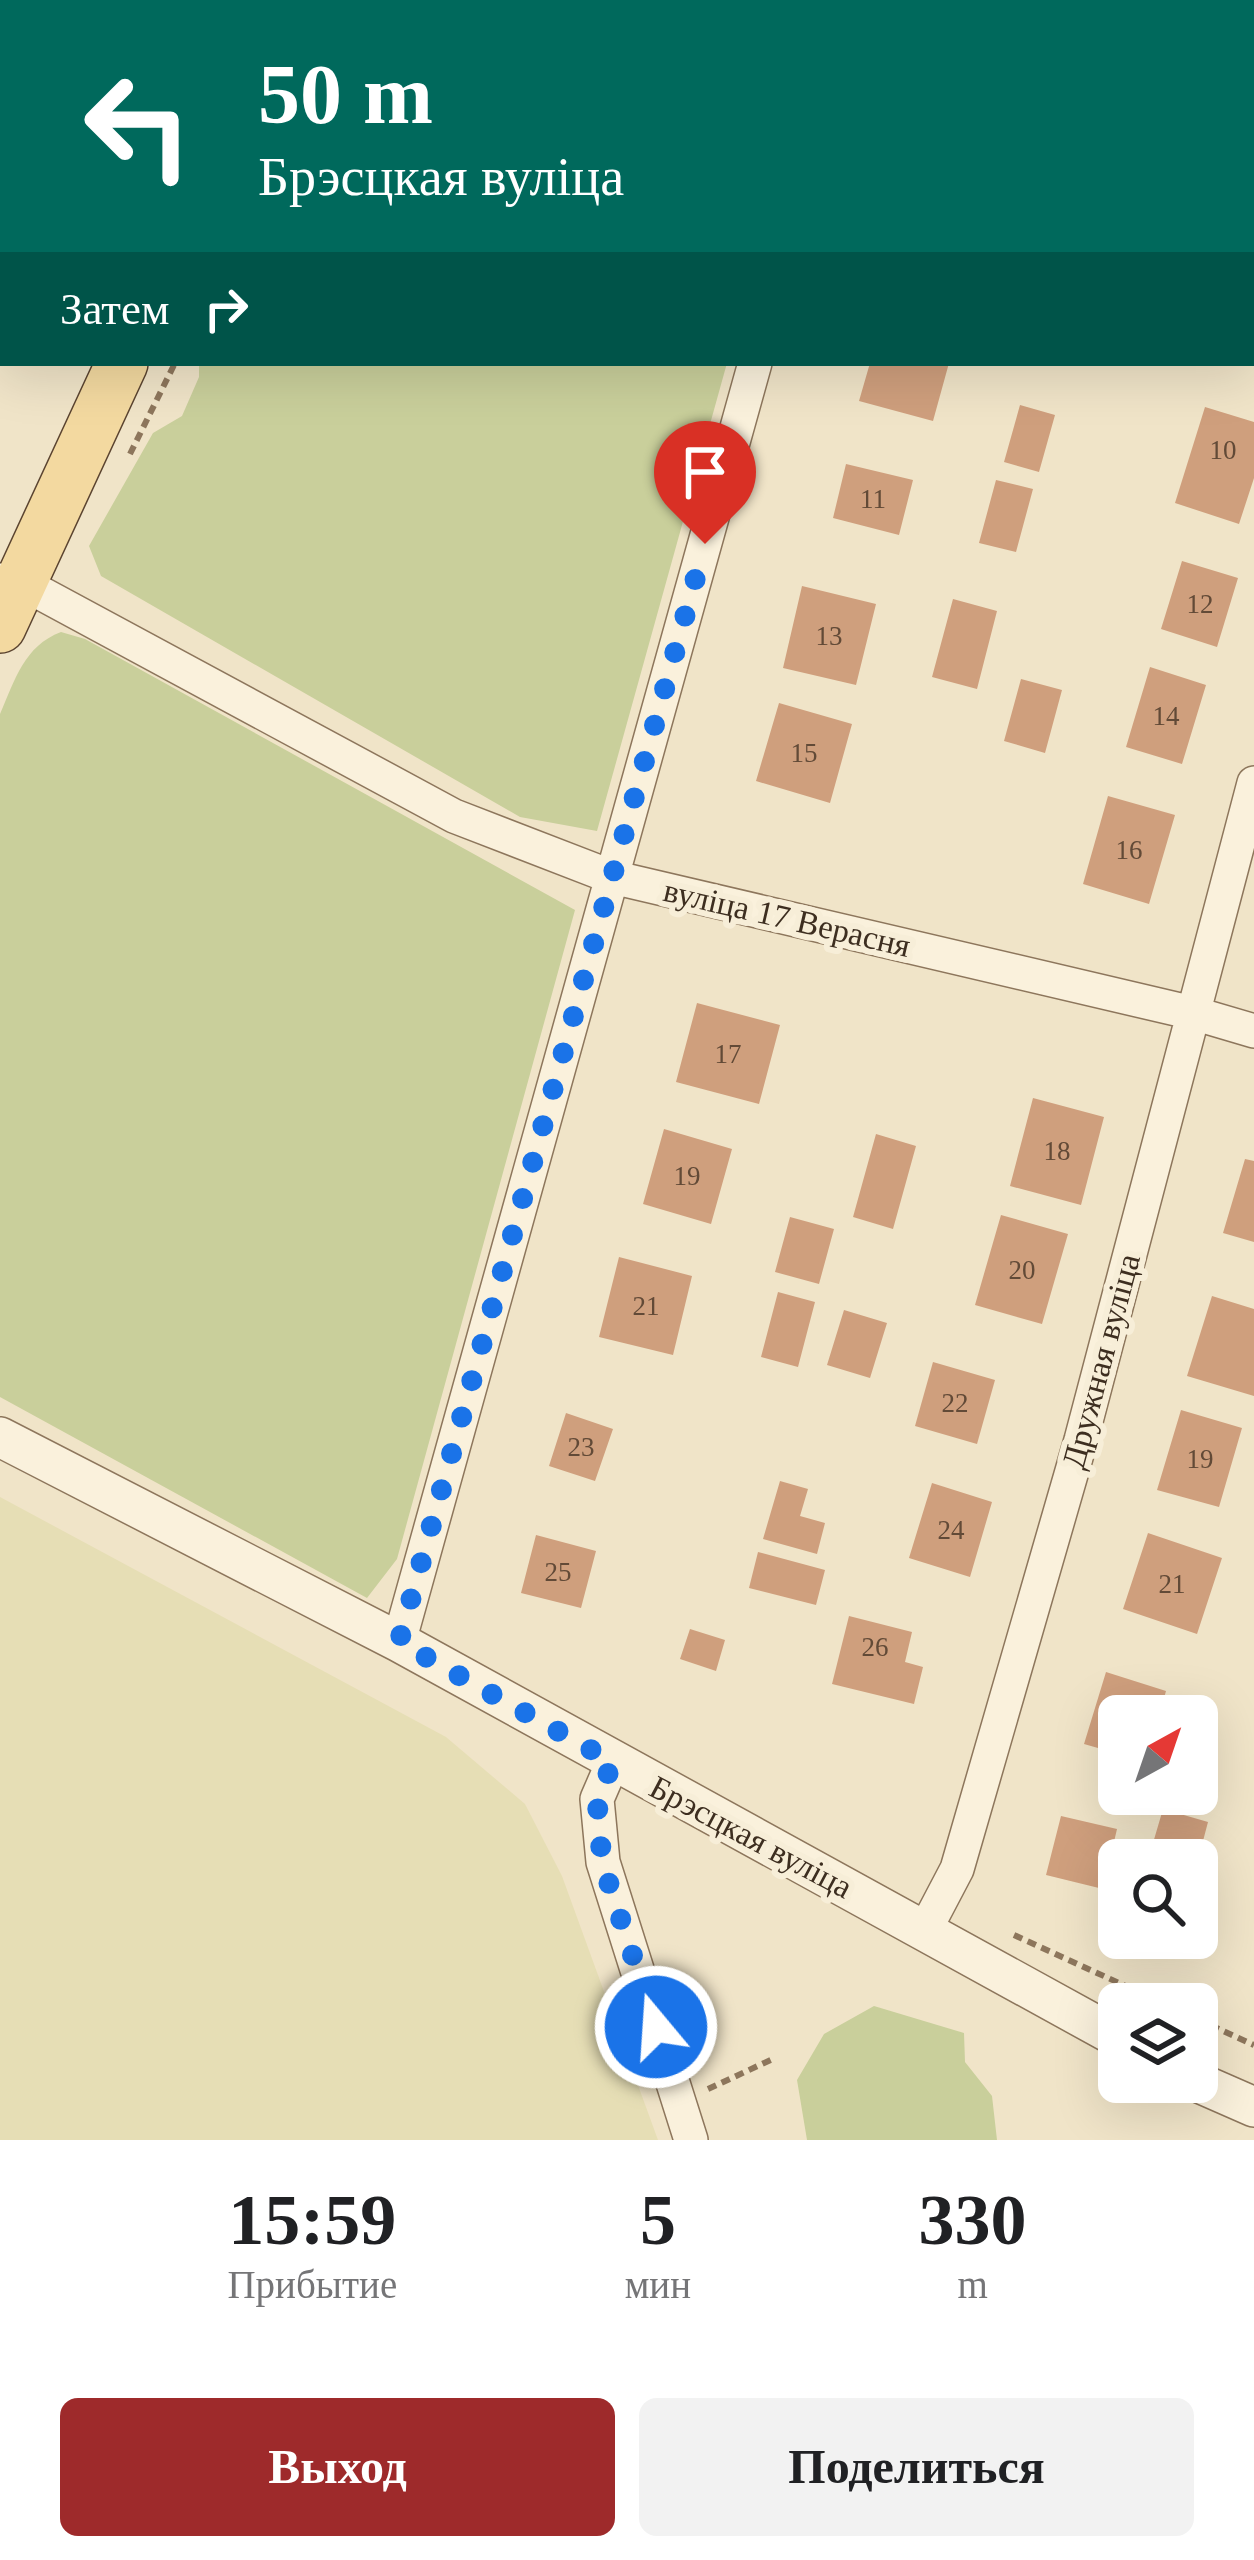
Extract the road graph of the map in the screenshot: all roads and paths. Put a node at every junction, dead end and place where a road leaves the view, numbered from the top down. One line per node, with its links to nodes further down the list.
1 (121, 366): 5 (main road)
2 (174, 366): 4 (path)
3 (754, 366): 7 (street)
4 (124, 467)
5 (7, 597): 7 (street, вуліца 17 Верасня)
6 (1254, 783): 8 (street, Дружная вуліца)
7 (612, 877): 8 (street, вуліца 17 Верасня); 11 (street)
8 (1192, 1012): 9 (street, вуліца 17 Верасня); 14 (street, Дружная вуліца)
9 (1254, 1030)
10 (0, 1437): 11 (street, Брэсцкая вуліца)
11 (399, 1642): 12 (street, Брэсцкая вуліца)
12 (613, 1762): 14 (street, Брэсцкая вуліца); 21 (street)
13 (1001, 1929): 15 (path)
14 (925, 1930): 16 (street, Брэсцкая вуліца)
15 (1119, 1983)
16 (1098, 2026)
17 (1218, 2028): 18 (path)
18 (1254, 2044)
19 (775, 2058): 21 (path)
20 (1218, 2091): 22 (street)
21 (680, 2101): 23 (street)
22 (1254, 2107)
23 (691, 2140)

